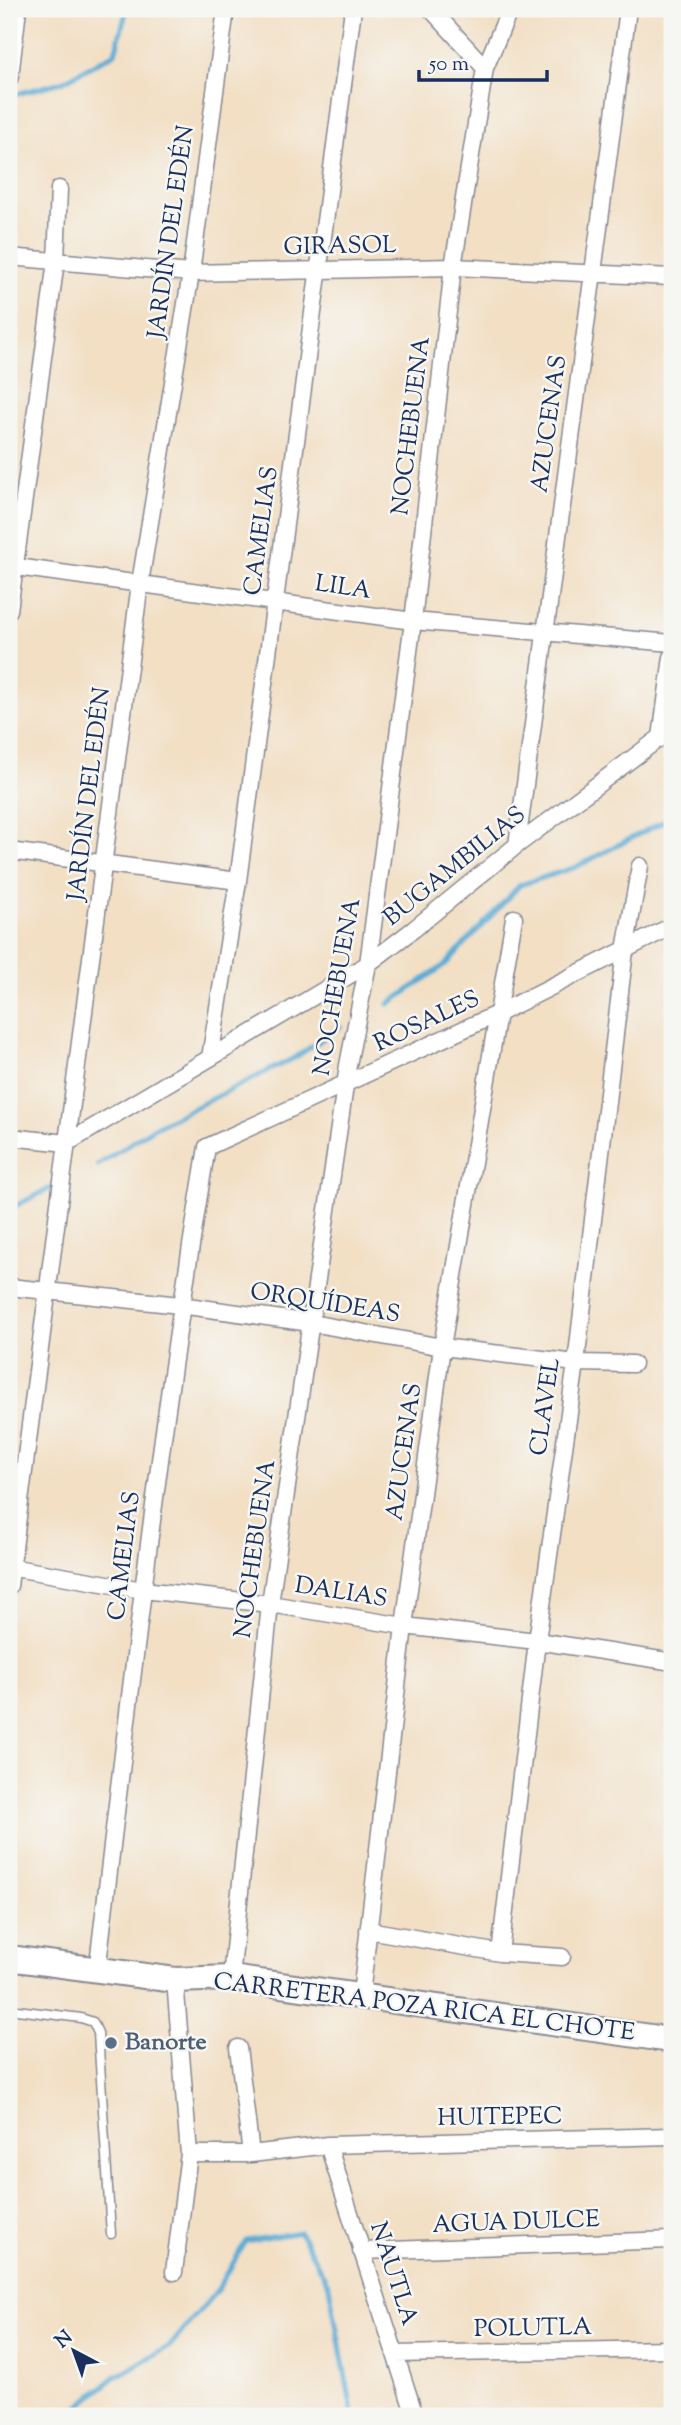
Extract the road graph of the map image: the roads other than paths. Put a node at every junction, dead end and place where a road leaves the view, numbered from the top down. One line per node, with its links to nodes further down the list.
1 (18, 9): 8 (street)
2 (226, 9): 14 (street, JARDÍN DEL EDÉN)
3 (353, 9): 13 (street, CAMELIAS)
4 (431, 9): 7 (street)
5 (510, 9): 7 (street, NOCHEBUENA)
6 (628, 9): 15 (street, AZUCENAS)
7 (485, 68): 12 (street, NOCHEBUENA)
8 (10, 77)
9 (59, 189): 11 (street)
10 (9, 257): 11 (street, GIRASOL)
11 (56, 261): 14 (street, GIRASOL); 17 (street)
12 (453, 267): 13 (street, GIRASOL); 15 (street, GIRASOL); 21 (street, NOCHEBUENA)
13 (320, 271): 14 (street, GIRASOL); 19 (street, CAMELIAS)
14 (191, 273): 18 (street, JARDÍN DEL EDÉN)
15 (593, 274): 16 (street, GIRASOL); 22 (street, AZUCENAS)
16 (672, 277)
17 (11, 566): 18 (street, LILA); 20 (street)
18 (140, 583): 19 (street, LILA); 27 (street, JARDÍN DEL EDÉN)
19 (275, 602): 21 (street, LILA); 29 (street, CAMELIAS)
20 (9, 610)
21 (413, 621): 22 (street, LILA); 33 (street, NOCHEBUENA)
22 (545, 633): 23 (street, LILA); 25 (street, AZUCENAS)
23 (672, 643)
24 (672, 657): 25 (street, BUGAMBILIAS)
25 (517, 845): 33 (street, BUGAMBILIAS)
26 (9, 851): 27 (street)
27 (104, 862): 29 (street); 38 (street, JARDÍN DEL EDÉN)
28 (640, 866): 32 (street, CLAVEL)
29 (237, 881): 35 (street, CAMELIAS)
30 (514, 918): 34 (street, AZUCENAS)
31 (672, 926): 32 (street, ROSALES)
32 (625, 950): 34 (street, ROSALES); 45 (street, CLAVEL)
33 (368, 964): 35 (street, BUGAMBILIAS); 36 (street, NOCHEBUENA)
34 (499, 1013): 36 (street, ROSALES); 44 (street, AZUCENAS)
35 (210, 1059): 38 (street, BUGAMBILIAS)
36 (345, 1086): 39 (street, ROSALES); 43 (street, NOCHEBUENA)
37 (9, 1137): 38 (street)
38 (67, 1143): 41 (street, JARDÍN DEL EDÉN)
39 (207, 1147): 42 (street, CAMELIAS)
40 (9, 1287): 41 (street, ORQUÍDEAS)
41 (47, 1291): 42 (street, ORQUÍDEAS); 47 (street, JARDÍN DEL EDÉN)
42 (180, 1305): 43 (street, ORQUÍDEAS); 49 (street, CAMELIAS)
43 (311, 1323): 44 (street, ORQUÍDEAS); 50 (street, NOCHEBUENA)
44 (442, 1347): 45 (street, ORQUÍDEAS); 51 (street, AZUCENAS)
45 (576, 1363): 46 (street, ORQUÍDEAS); 52 (street, CLAVEL)
46 (633, 1364)
47 (10, 1567): 48 (street, JARDÍN DEL EDÉN); 49 (street, DALIAS)
48 (9, 1586)
49 (143, 1590): 50 (street, DALIAS); 58 (street, CAMELIAS)
50 (270, 1604): 51 (street, DALIAS); 59 (street, NOCHEBUENA)
51 (404, 1626): 52 (street, DALIAS); 54 (street, AZUCENAS)
52 (537, 1641): 53 (street, DALIAS); 55 (street, CLAVEL)
53 (667, 1661)
54 (368, 1930): 55 (street); 61 (street, AZUCENAS)
55 (500, 1953): 56 (street)
56 (562, 1957)
57 (9, 1958): 58 (main road, CARRETERA POZA RICA EL CHOTE)
58 (97, 1972): 60 (main road, CARRETERA POZA RICA EL CHOTE)
59 (231, 1978): 60 (main road, CARRETERA POZA RICA EL CHOTE); 61 (main road, CARRETERA POZA RICA EL CHOTE)
60 (175, 1980): 67 (street)
61 (361, 1995): 63 (main road, CARRETERA POZA RICA EL CHOTE)
62 (9, 2010): 69 (lane)
63 (672, 2040)
64 (238, 2048): 68 (street)
65 (672, 2136): 66 (street, HUITEPEC)
66 (328, 2145): 68 (street, HUITEPEC); 71 (street, NAUTLA)
67 (189, 2154): 68 (street, HUITEPEC); 72 (street)
68 (251, 2154)
69 (111, 2234)
70 (672, 2240): 71 (street, AGUA DULCE)
71 (361, 2251): 74 (street, NAUTLA)
72 (174, 2272)
73 (672, 2349): 74 (street, POLUTLA)
74 (395, 2354): 75 (street, NAUTLA)
75 (415, 2416)

